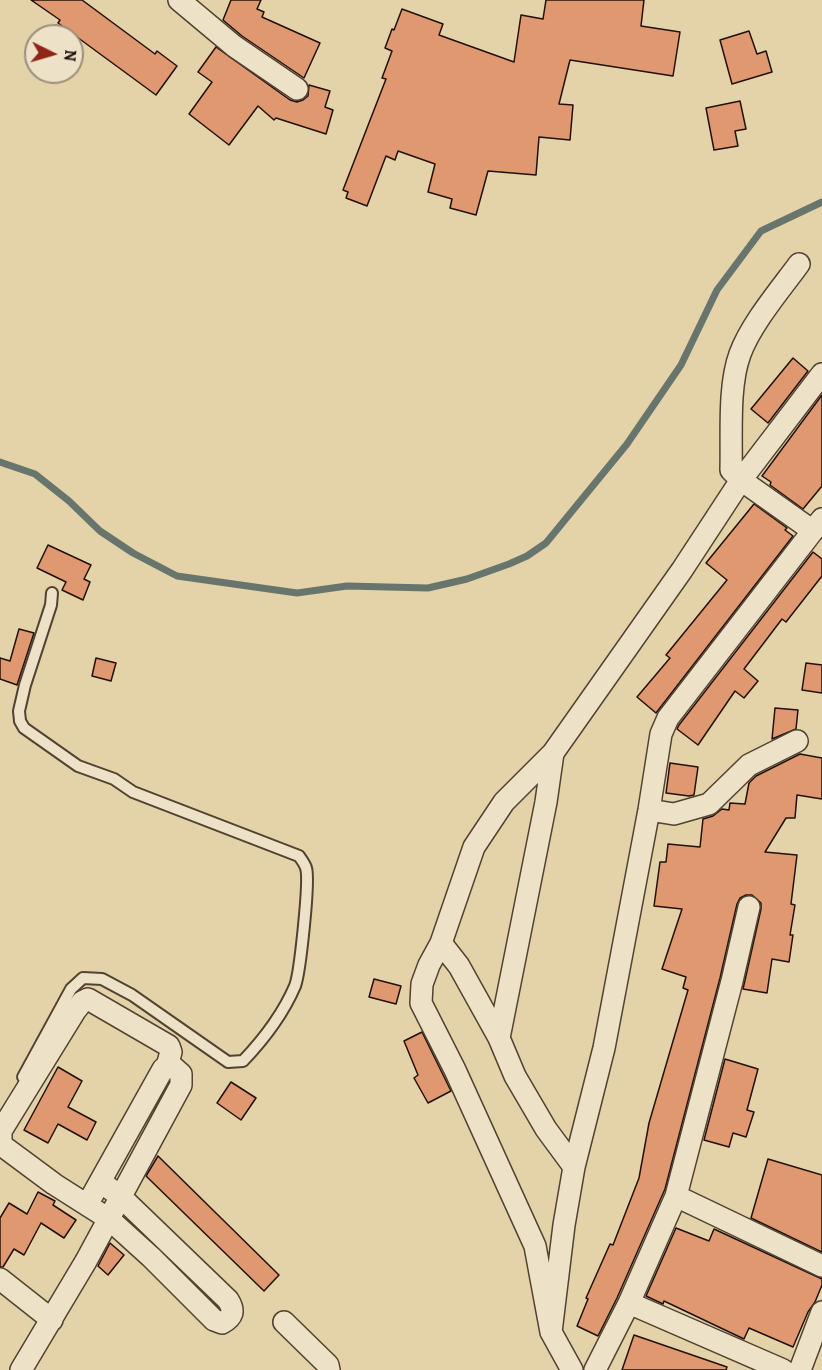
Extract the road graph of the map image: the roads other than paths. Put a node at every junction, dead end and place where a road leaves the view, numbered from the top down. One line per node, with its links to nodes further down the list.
1 (179, 0): 2 (street)
2 (297, 89)
3 (799, 264): 5 (street)
4 (822, 374): 5 (street)
5 (741, 480): 6 (street); 9 (street)
6 (818, 525): 10 (street)
7 (52, 593): 15 (lane)
8 (797, 741): 10 (street)
9 (553, 753): 12 (street); 13 (street)
10 (649, 810): 16 (street)
11 (749, 907): 18 (street)
12 (441, 943): 13 (street); 28 (street)
13 (499, 1038): 16 (street)
14 (167, 1066): 17 (street); 19 (street); 20 (street)
15 (0, 1116)
16 (574, 1167): 28 (street)
17 (101, 1182): 19 (street); 20 (street)
18 (676, 1196): 22 (street); 24 (street)
19 (121, 1197): 21 (street); 21 (street)
20 (87, 1205): 21 (street)
21 (109, 1219): 26 (street)
22 (822, 1266)
23 (0, 1279): 26 (street)
24 (629, 1304): 32 (street); 33 (street)
25 (822, 1312): 34 (street)
26 (52, 1320): 29 (street)
27 (284, 1322): 30 (street)
28 (551, 1332): 31 (street)
29 (21, 1370)
30 (329, 1370)
31 (572, 1370)
32 (595, 1370)
33 (783, 1370)
34 (800, 1370)

